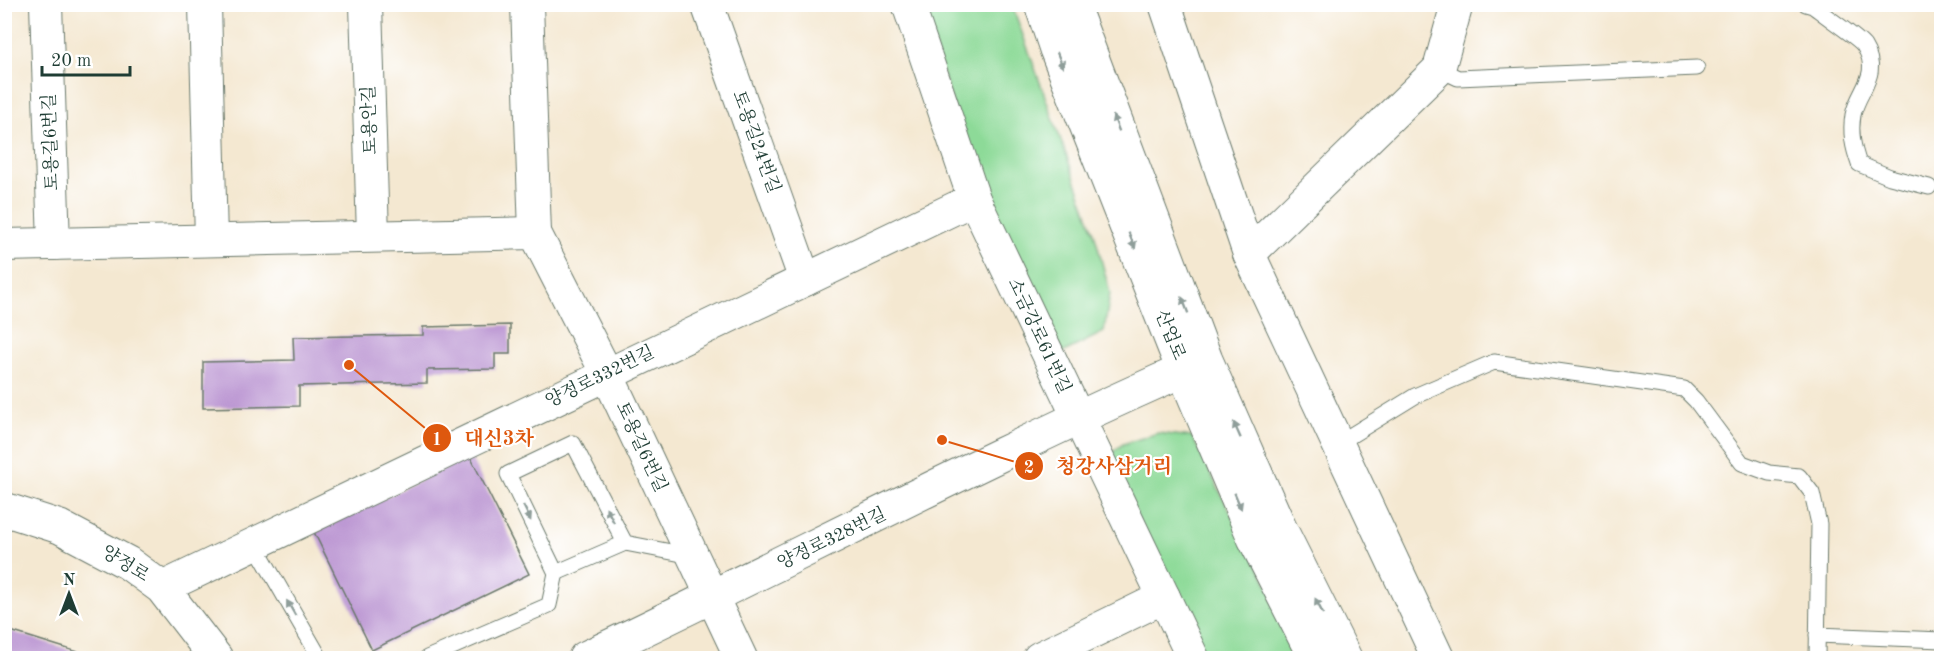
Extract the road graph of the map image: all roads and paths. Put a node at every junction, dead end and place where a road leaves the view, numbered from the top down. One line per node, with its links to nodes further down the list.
1 (46, 4): 19 (street, 토용길6번길)
2 (205, 4): 18 (street)
3 (366, 4): 17 (street, 토용안길)
4 (527, 4): 16 (street, 토용길6번길)
5 (706, 4): 22 (street, 토용길24번길)
6 (908, 4): 15 (street, 소금강로61번길)
7 (1041, 4): 23 (street, 산업로, one-way to 23)
8 (1072, 4): 23 (street, 산업로, one-way to 8)
9 (1166, 4): 21 (street)
10 (1457, 4): 13 (street)
11 (1806, 4): 14 (lane)
12 (1697, 68): 13 (lane)
13 (1439, 69): 21 (street)
14 (1929, 187)
15 (974, 199): 22 (street, 양정로332번길); 25 (street, 소금강로61번길)
16 (535, 232): 17 (street); 24 (street, 토용길6번길)
17 (373, 236): 18 (street)
18 (211, 240): 19 (street)
19 (54, 244): 20 (street)
20 (4, 246)
21 (1248, 254): 26 (street)
22 (805, 280): 24 (street, 양정로332번길)
23 (1195, 365): 25 (street, 양정로328번길); 44 (street, 산업로, one-way to 44); 45 (street, 산업로, one-way to 23)
24 (607, 374): 28 (street, 양정로332번길); 30 (street, 토용길6번길)
25 (1078, 417): 33 (street, 소금강로61번길); 34 (street, 양정로328번길)
26 (1337, 444): 35 (lane); 46 (street)
27 (4, 509): 32 (street, 양정로)
28 (254, 543): 32 (street, 양정로332번길); 38 (lane, one-way to 28)
29 (624, 543): 30 (lane); 31 (lane); 31 (lane, one-way to 31)
30 (692, 556): 34 (street, 토용길6번길)
31 (556, 573): 39 (lane)
32 (162, 588): 37 (street, 양정로)
33 (1164, 597): 42 (street); 43 (street, 소금강로61번길)
34 (712, 598): 40 (street, 양정로328번길); 41 (street, 토용길6번길)
35 (1817, 635): 36 (lane); 47 (lane)
36 (1941, 640)
37 (216, 658)
38 (320, 658)
39 (427, 658)
40 (585, 658)
41 (741, 658)
42 (1039, 658)
43 (1193, 658)
44 (1315, 658)
45 (1345, 658)
46 (1437, 658)
47 (1817, 658)

